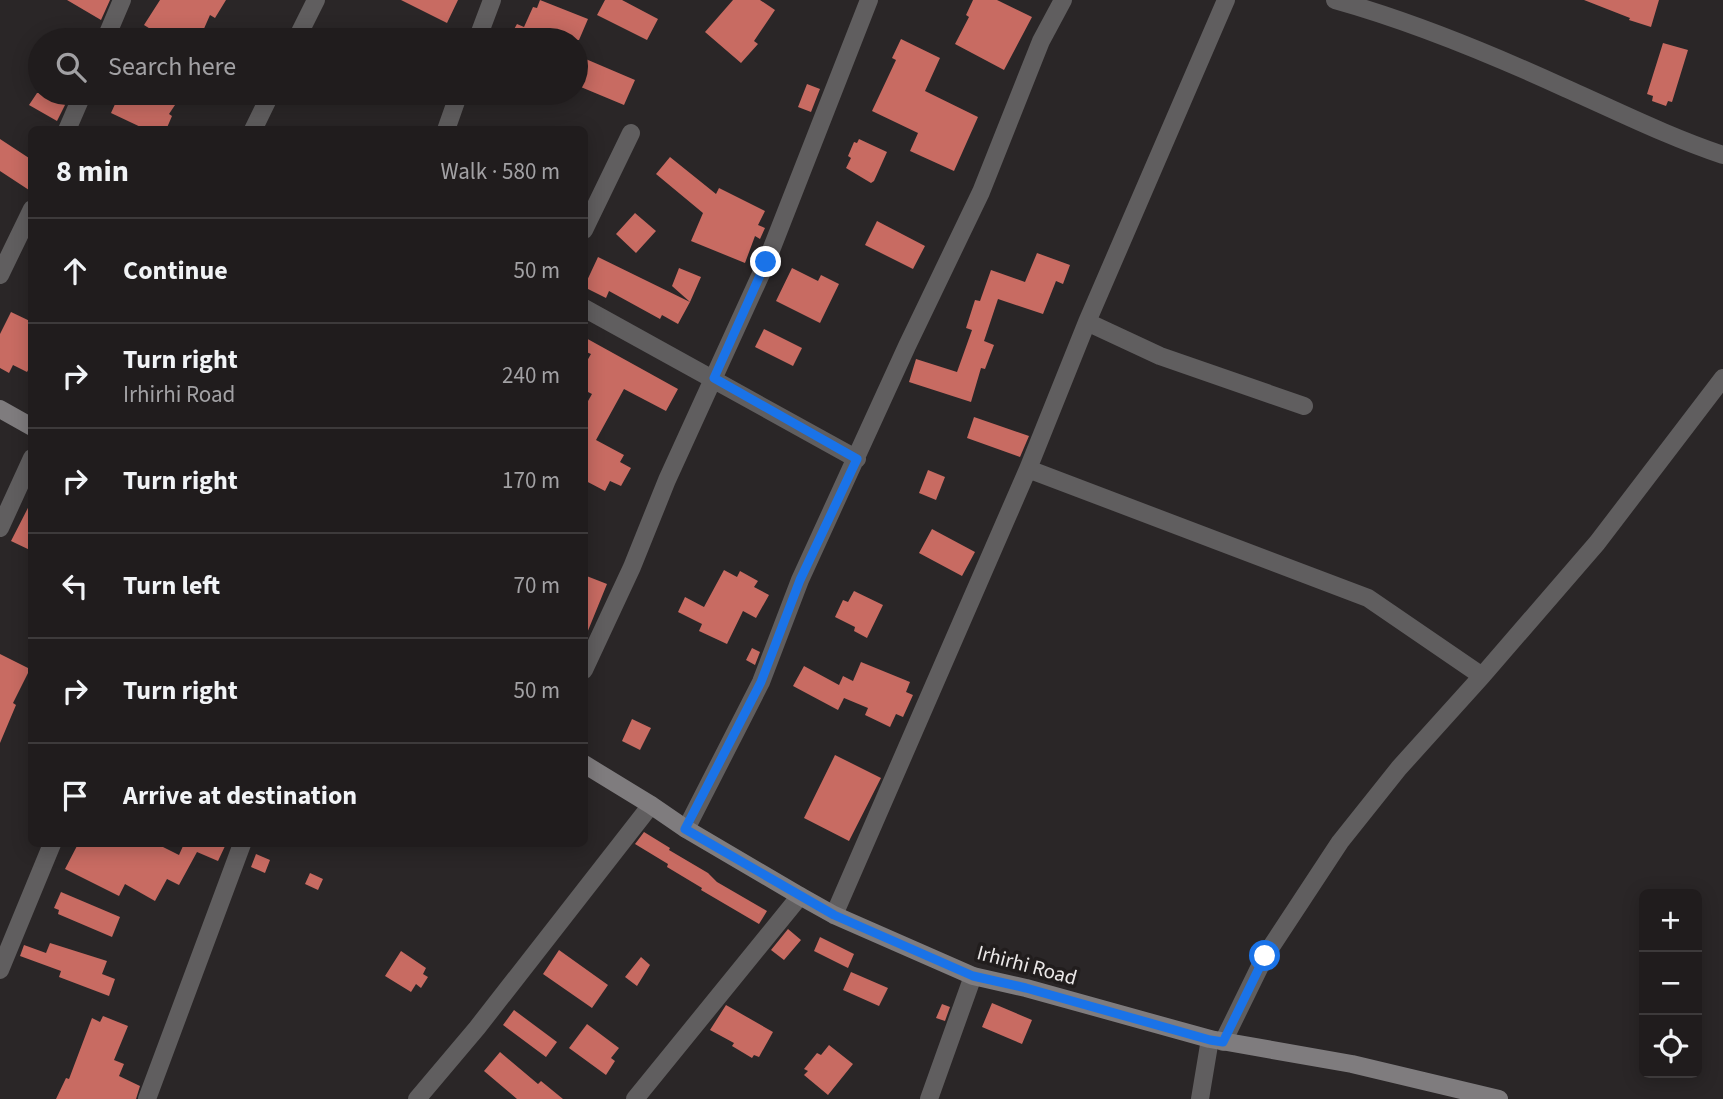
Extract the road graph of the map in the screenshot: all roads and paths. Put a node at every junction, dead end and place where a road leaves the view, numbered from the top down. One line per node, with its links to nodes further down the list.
1 (122, 0): 8 (street)
2 (316, 0): 9 (street)
3 (492, 0): 10 (street)
4 (869, 0): 24 (street)
5 (1063, 0): 29 (street)
6 (1226, 0): 23 (street)
7 (1335, 0): 18 (street)
8 (110, 28)
9 (302, 28)
10 (482, 28)
11 (78, 105): 14 (street)
12 (265, 105): 15 (street)
13 (454, 105): 16 (street)
14 (69, 126)
15 (255, 126)
16 (447, 126)
17 (631, 133): 20 (street)
18 (1723, 155)
19 (28, 217): 21 (street)
20 (588, 222)
21 (0, 275)
22 (588, 310): 24 (street)
23 (1087, 321): 26 (street); 31 (street)
24 (714, 378): 29 (street); 33 (street)
25 (1723, 378): 34 (street)
26 (1304, 406)
27 (0, 409): 28 (street)
28 (28, 424)
29 (857, 459): 37 (street)
30 (28, 466): 32 (street)
31 (1028, 469): 34 (street); 41 (street)
32 (0, 528)
33 (588, 661)
34 (1482, 676): 44 (street)
35 (588, 766): 36 (street, Irhirhi Road)
36 (651, 805): 37 (street, Irhirhi Road); 46 (street)
37 (685, 829): 40 (street, Irhirhi Road)
38 (51, 847): 42 (street)
39 (241, 847): 45 (street)
40 (800, 896): 41 (street, Irhirhi Road); 47 (street)
41 (834, 915): 43 (street, Irhirhi Road)
42 (0, 970)
43 (973, 976): 44 (street, Irhirhi Road); 48 (street)
44 (1216, 1041): 49 (street); 50 (street, Irhirhi Road)
45 (147, 1099)
46 (417, 1099)
47 (635, 1099)
48 (929, 1099)
49 (1200, 1099)
50 (1499, 1099)

